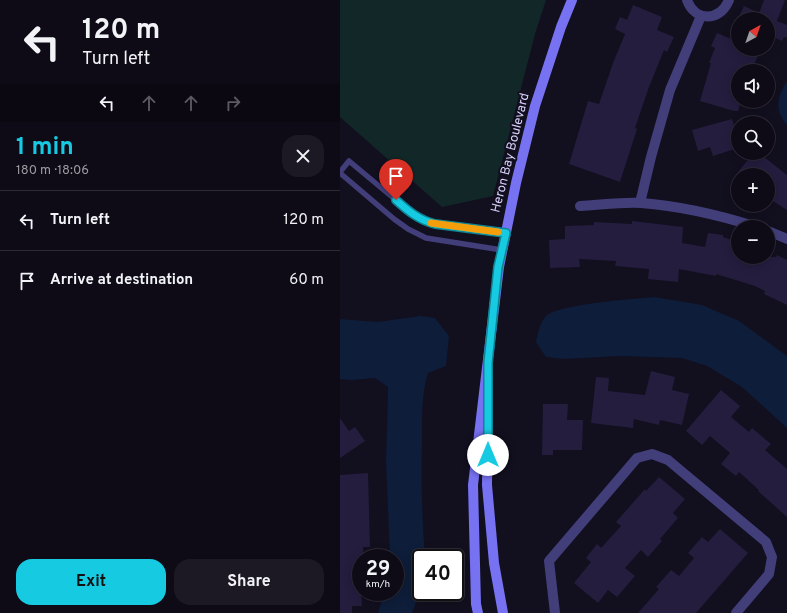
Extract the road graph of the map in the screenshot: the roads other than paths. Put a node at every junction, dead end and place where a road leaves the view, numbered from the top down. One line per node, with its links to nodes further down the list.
1 (572, 0): 9 (street, Heron Bay Boulevard)
2 (687, 0): 4 (street)
3 (729, 0): 4 (street)
4 (701, 16): 6 (street)
5 (340, 173): 9 (lane); 12 (lane)
6 (640, 203): 7 (street); 8 (street)
7 (580, 206)
8 (734, 220)
9 (506, 233): 12 (street, Heron Bay Boulevard)
10 (775, 234): 11 (street)
11 (787, 239)
12 (502, 250): 13 (street, Heron Bay Boulevard)
13 (488, 363): 14 (street, Heron Bay Boulevard); 15 (street, Heron Bay Boulevard)
14 (478, 613)
15 (503, 613)
16 (555, 613): 17 (street)
17 (736, 613)

